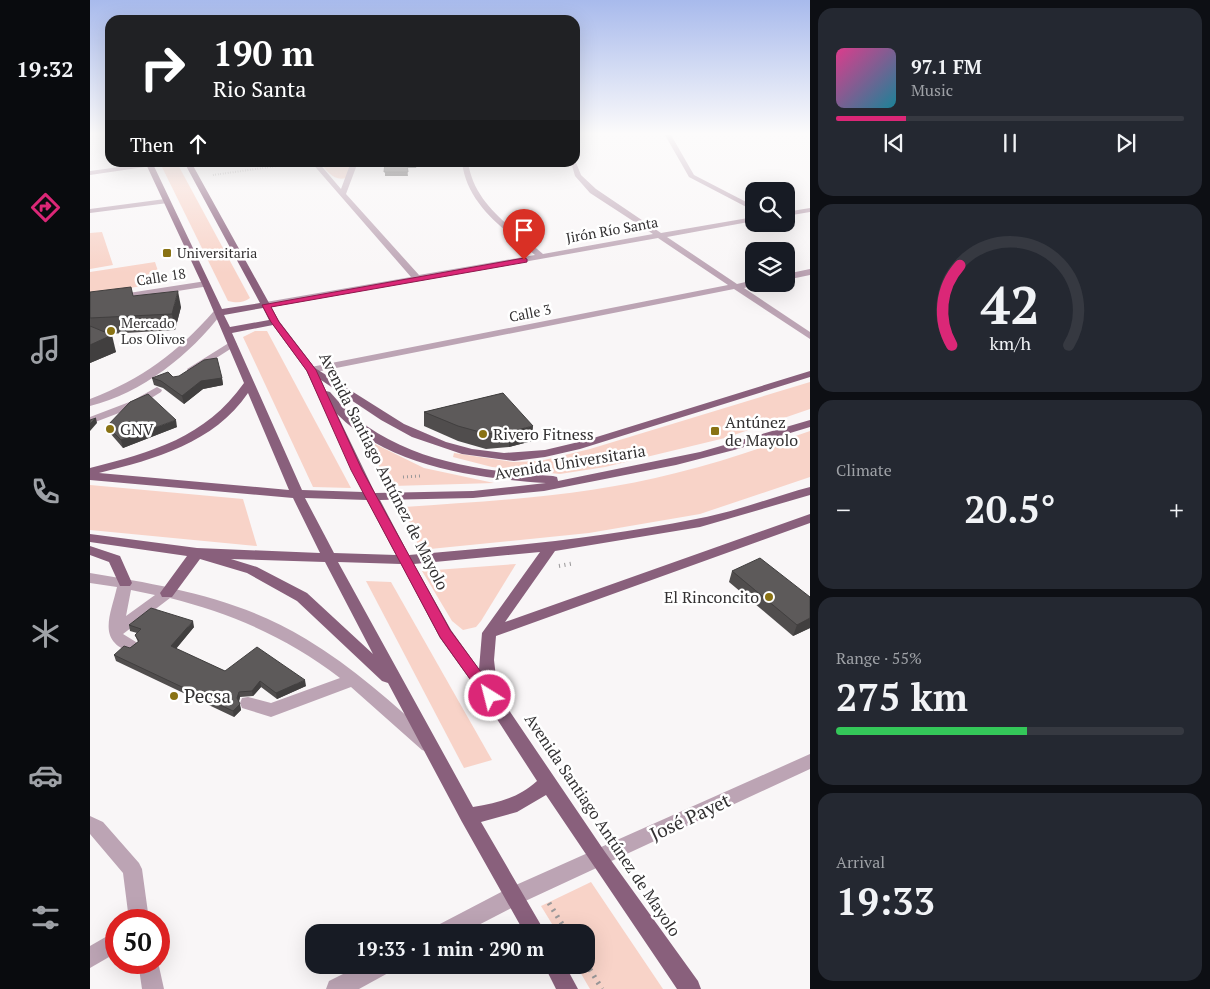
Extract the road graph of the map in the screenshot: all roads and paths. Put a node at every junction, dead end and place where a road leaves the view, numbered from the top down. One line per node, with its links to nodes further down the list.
1 (156, 181): 9 (main road)
2 (197, 181): 24 (main road, Avenida Santiago Antúnez de Mayolo)
3 (331, 181): 8 (street)
4 (348, 181): 8 (street)
5 (467, 181): 16 (street)
6 (582, 181): 15 (street)
7 (701, 181): 10 (street)
8 (343, 194): 19 (street)
9 (165, 201): 12 (street); 20 (main road)
10 (745, 204)
11 (810, 210): 13 (street)
12 (90, 211)
13 (795, 212)
14 (745, 221): 15 (street, Jirón Río Santa)
15 (659, 236): 16 (street, Jirón Río Santa); 22 (street)
16 (542, 257): 19 (street, Jirón Río Santa)
17 (810, 272): 18 (street)
18 (795, 275)
19 (417, 278): 24 (street, Jirón Río Santa)
20 (206, 284): 23 (street, Calle 18); 25 (main road)
21 (745, 285): 22 (street, Calle 3)
22 (736, 287): 28 (street); 30 (street, Calle 3)
23 (90, 302)
24 (266, 305): 25 (main road); 26 (main road, Avenida Santiago Antúnez de Mayolo)
25 (218, 313): 27 (main road); 36 (street)
26 (275, 322): 27 (main road); 30 (main road, Avenida Santiago Antúnez de Mayolo)
27 (226, 331): 29 (main road)
28 (810, 336)
29 (232, 344): 32 (street); 33 (main road)
30 (311, 370): 31 (main road, Avenida Universitaria); 34 (main road, Avenida Santiago Antúnez de Mayolo)
31 (810, 374)
32 (183, 375)
33 (250, 382): 39 (main road); 43 (main road)
34 (316, 383): 41 (main road); 44 (main road, Avenida Santiago Antúnez de Mayolo)
35 (157, 390): 37 (street)
36 (90, 403)
37 (91, 421)
38 (810, 423): 41 (main road, Avenida Universitaria)
39 (90, 472)
40 (90, 476): 43 (main road, Avenida Universitaria)
41 (578, 481): 44 (main road, Avenida Universitaria)
42 (810, 491): 47 (main road)
43 (297, 494): 44 (main road, Avenida Universitaria); 50 (main road)
44 (371, 495): 51 (main road, Avenida Santiago Antúnez de Mayolo)
45 (810, 518): 56 (main road)
46 (90, 538): 49 (main road)
47 (551, 547): 51 (main road); 56 (main road)
48 (90, 550): 53 (main road)
49 (197, 553): 50 (main road); 54 (main road); 59 (main road)
50 (330, 559): 51 (main road); 59 (main road)
51 (405, 560): 60 (main road, Avenida Santiago Antúnez de Mayolo)
52 (90, 578): 53 (street)
53 (125, 583): 54 (street); 55 (street)
54 (167, 593): 55 (street); 58 (street)
55 (115, 632): 57 (street)
56 (489, 633): 60 (main road)
57 (131, 646)
58 (353, 680): 61 (street); 62 (street)
59 (396, 683): 62 (main road)
60 (490, 696): 64 (main road, Avenida Santiago Antúnez de Mayolo)
61 (248, 703)
62 (430, 747): 65 (main road)
63 (810, 761): 67 (street, José Payet)
64 (547, 783): 65 (main road); 67 (main road, Avenida Santiago Antúnez de Mayolo)
65 (468, 816): 69 (main road)
66 (90, 824): 70 (street)
67 (598, 858): 68 (street, José Payet); 84 (main road, Avenida Santiago Antúnez de Mayolo)
68 (538, 886): 69 (street, José Payet); 73 (path)
69 (514, 896): 71 (street, José Payet); 72 (main road)
70 (137, 909)
71 (460, 924)
72 (530, 924)
73 (562, 924)
74 (105, 948): 75 (street)
75 (90, 958)
76 (151, 974): 80 (street)
77 (366, 974): 81 (street)
78 (559, 974): 82 (main road)
79 (593, 974): 83 (path)
80 (154, 989)
81 (337, 989)
82 (567, 989)
83 (602, 989)
84 (690, 989)

